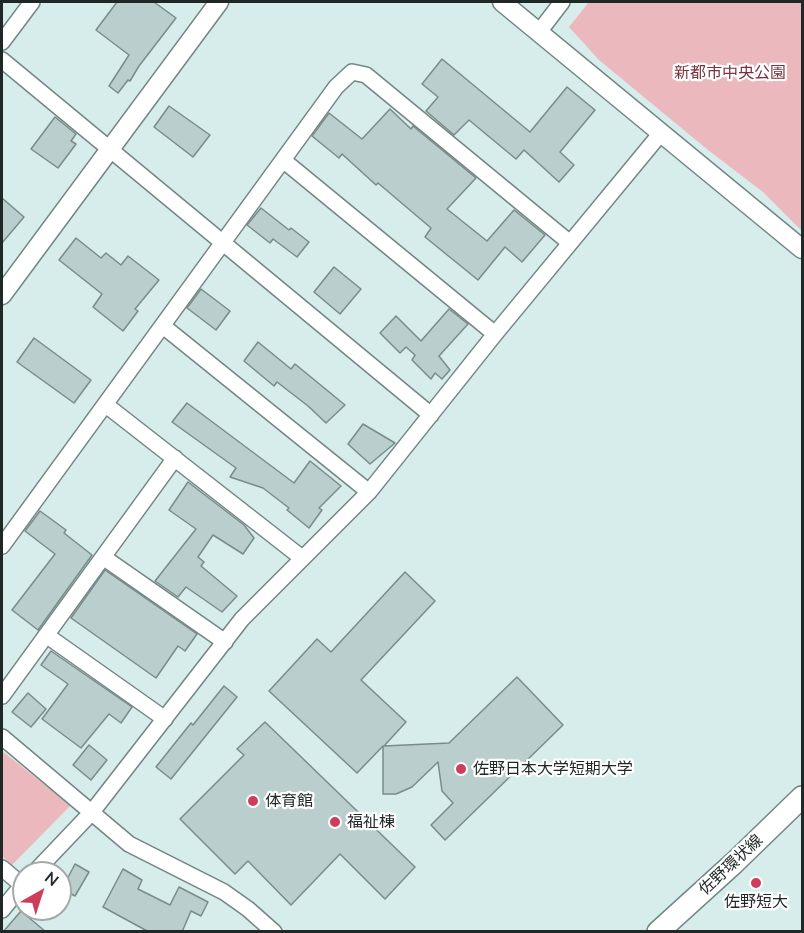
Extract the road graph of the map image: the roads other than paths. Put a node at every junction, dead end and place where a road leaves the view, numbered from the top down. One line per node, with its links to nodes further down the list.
1 (32, 2): 6 (street)
2 (219, 2): 9 (street)
3 (502, 2): 5 (street)
4 (562, 2): 5 (street)
5 (539, 32): 8 (street)
6 (2, 42)
7 (2, 60): 9 (street)
8 (662, 133): 12 (street); 13 (street)
9 (110, 150): 11 (street); 14 (street)
10 (283, 160): 11 (street); 12 (street); 16 (street)
11 (222, 242): 15 (street); 18 (street)
12 (570, 243): 16 (street)
13 (802, 249)
14 (2, 295)
15 (163, 326): 17 (street); 20 (street)
16 (495, 334): 18 (street)
17 (106, 405): 19 (street); 21 (street)
18 (431, 415): 20 (street)
19 (175, 458): 22 (street); 23 (street)
20 (369, 492): 23 (street)
21 (2, 546)
22 (103, 557): 24 (street); 25 (street)
23 (302, 558): 25 (street)
24 (46, 635): 26 (street); 27 (street)
25 (225, 642): 27 (street)
26 (2, 696)
27 (165, 719): 30 (street)
28 (2, 737): 30 (street)
29 (802, 797): 35 (main road, 佐野環状線)
30 (92, 812): 31 (street); 34 (street)
31 (45, 861)
32 (12, 898): 33 (street)
33 (2, 910)
34 (274, 932)
35 (658, 932)

